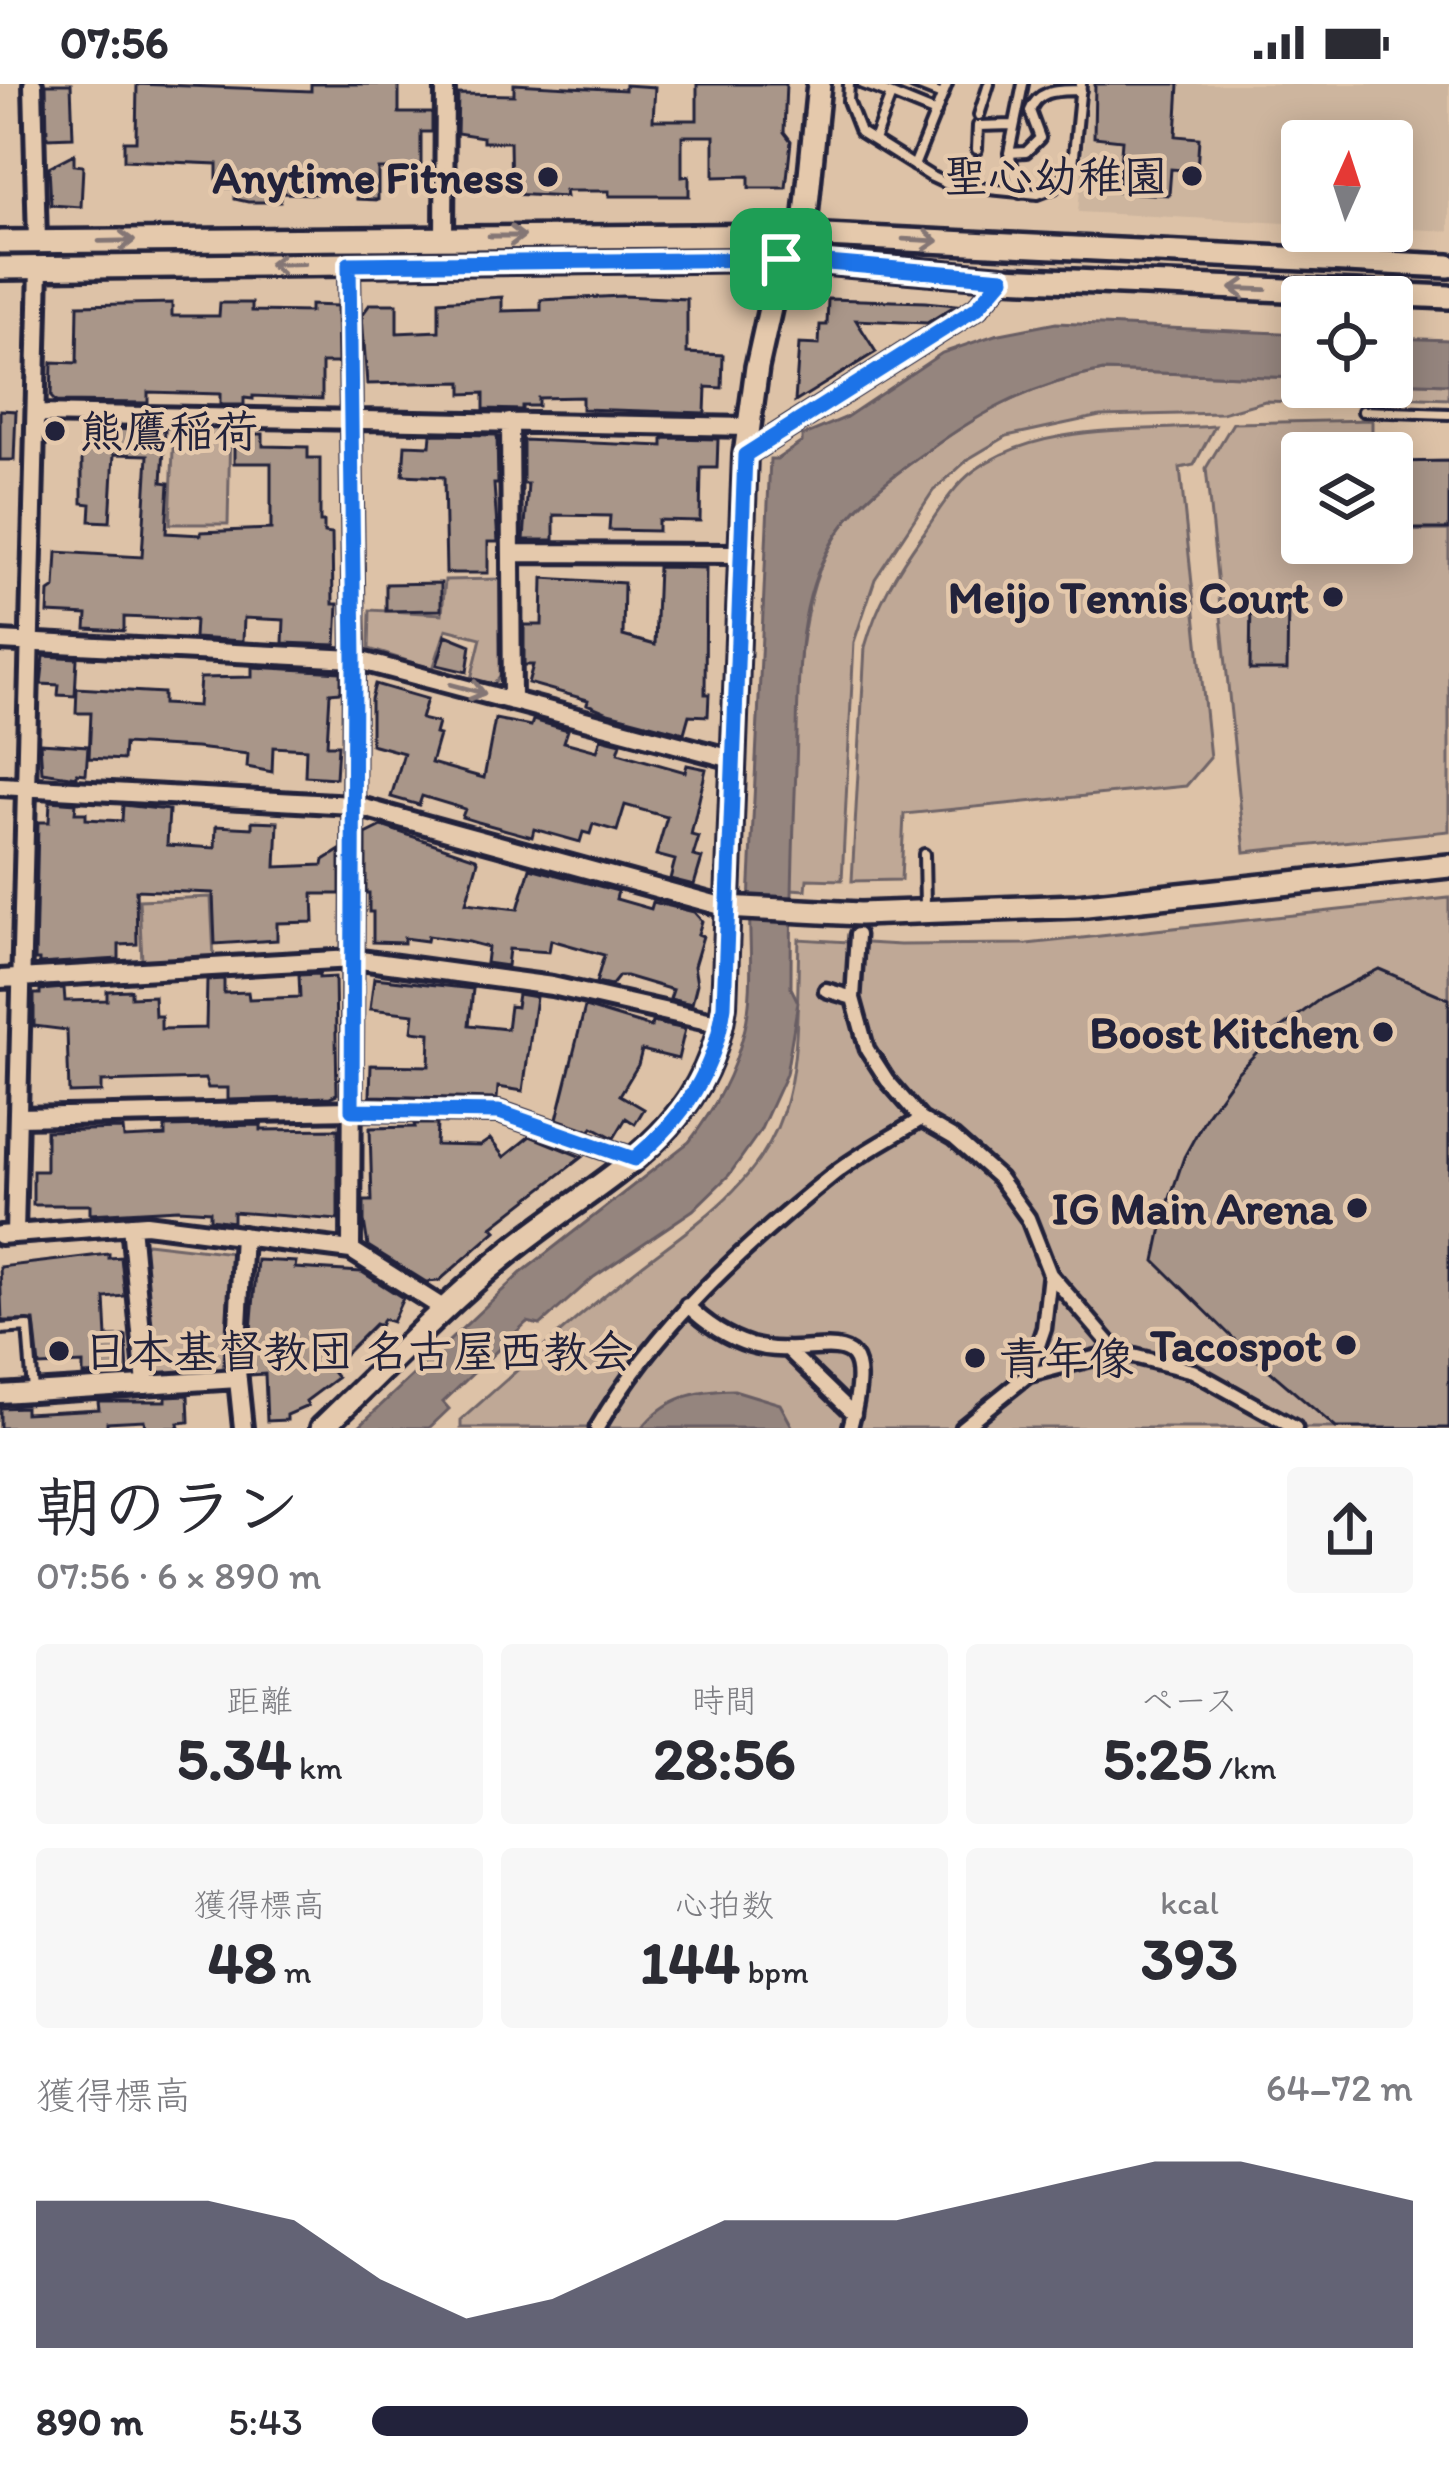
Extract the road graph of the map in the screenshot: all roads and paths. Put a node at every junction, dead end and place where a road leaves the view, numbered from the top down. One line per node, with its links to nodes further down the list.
1 (33, 84): 27 (street)
2 (446, 84): 25 (street)
3 (820, 84): 24 (street)
4 (849, 84): 19 (lane)
5 (863, 84): 11 (lane)
6 (914, 84): 14 (lane)
7 (947, 84): 14 (lane)
8 (1023, 84): 18 (lane)
9 (1066, 84): 10 (lane)
10 (1080, 86): 21 (lane); 23 (lane)
11 (878, 87): 13 (lane)
12 (988, 88): 15 (lane); 17 (lane)
13 (890, 94): 16 (lane); 19 (lane)
14 (942, 95): 16 (lane)
15 (1002, 98)
16 (936, 112): 22 (lane)
17 (979, 115)
18 (1012, 125): 20 (lane); 21 (lane)
19 (874, 140): 22 (lane)
20 (977, 149)
21 (1009, 153): 23 (lane)
22 (914, 166): 23 (lane)
23 (1020, 193)
24 (804, 235): 25 (street, one-way to 24); 28 (street); 30 (street, one-way to 30)
25 (444, 237): 27 (street, one-way to 25)
26 (0, 242): 27 (street)
27 (37, 242)
28 (781, 259): 29 (street); 33 (street); 40 (street)
29 (349, 264): 31 (street, one-way to 31); 38 (street)
30 (1449, 266)
31 (40, 267): 32 (street); 36 (street)
32 (0, 268)
33 (1003, 278): 34 (street, one-way to 33); 41 (street)
34 (1449, 297)
35 (1363, 411): 37 (lane)
36 (36, 413): 38 (street); 45 (street)
37 (1449, 414)
38 (351, 419): 39 (street); 46 (street)
39 (510, 422): 40 (street); 42 (street)
40 (749, 428): 41 (street)
41 (745, 455): 43 (street)
42 (511, 553): 43 (street); 47 (street)
43 (741, 554): 48 (street)
44 (0, 641): 45 (street)
45 (30, 643): 46 (street); 50 (street)
46 (354, 659): 47 (street, one-way to 47); 51 (street)
47 (512, 701): 48 (street)
48 (732, 759): 54 (street)
49 (0, 786): 50 (street)
50 (26, 788): 51 (street); 58 (street)
51 (353, 805): 54 (street); 57 (street)
52 (924, 854): 55 (lane)
53 (1449, 866): 55 (street)
54 (735, 907): 55 (street); 62 (street)
55 (925, 912)
56 (857, 935): 61 (street)
57 (352, 959): 58 (street); 62 (street); 63 (street)
58 (21, 978): 59 (street); 64 (street)
59 (0, 979)
60 (826, 990): 61 (street)
61 (853, 998): 65 (street)
62 (721, 1024): 66 (street)
63 (352, 1110): 64 (street); 66 (street); 70 (street)
64 (18, 1117): 68 (street)
65 (921, 1119): 71 (street); 72 (street)
66 (634, 1159): 73 (street)
67 (131, 1225): 68 (street); 69 (street); 79 (street)
68 (7, 1234)
69 (243, 1236): 70 (street); 78 (street)
70 (351, 1250): 73 (street)
71 (1050, 1274): 76 (street); 77 (street)
72 (687, 1305): 75 (street); 85 (street)
73 (446, 1310): 84 (street)
74 (0, 1329): 80 (lane)
75 (787, 1349): 82 (street); 82 (street)
76 (1117, 1352): 77 (street); 87 (street)
77 (1028, 1376): 86 (street)
78 (238, 1379): 79 (street); 83 (street)
79 (146, 1384): 80 (street)
80 (33, 1391): 81 (street)
81 (0, 1394)
82 (852, 1421)
83 (243, 1428)
84 (322, 1428)
85 (597, 1428)
86 (962, 1428)
87 (1295, 1428)

